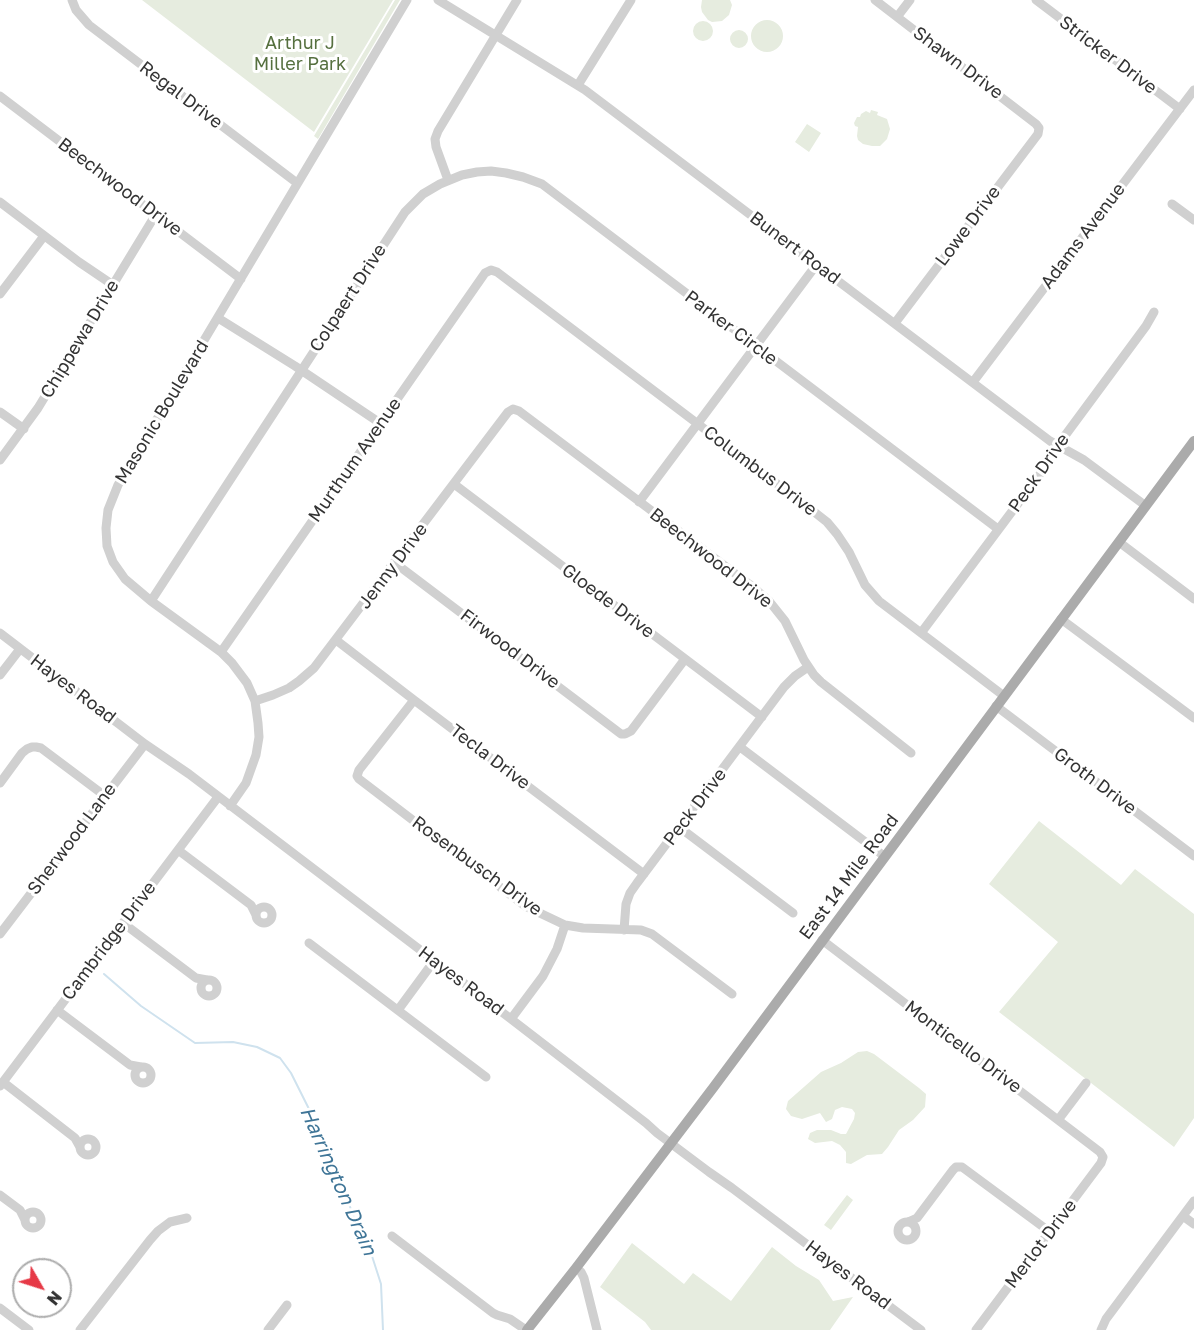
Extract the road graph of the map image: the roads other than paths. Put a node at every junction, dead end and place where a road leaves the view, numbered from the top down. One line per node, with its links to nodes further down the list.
1 (72, 0): 17 (street, Regal Drive)
2 (407, 0): 17 (street, Masonic Boulevard)
3 (438, 0): 10 (street, Bunert Road)
4 (517, 0): 10 (street)
5 (631, 0): 11 (street)
6 (875, 0): 9 (street, Shawn Drive)
7 (910, 0): 9 (street)
8 (1036, 0): 14 (street, Stricker Drive)
9 (897, 17): 15 (street, Shawn Drive)
10 (496, 34): 11 (street, Bunert Road); 16 (street)
11 (578, 85): 23 (street, Bunert Road)
12 (1194, 90): 14 (street, Adams Avenue)
13 (0, 96): 20 (street, Beechwood Drive)
14 (1180, 109): 33 (street, Adams Avenue)
15 (1039, 128): 30 (street, Lowe Drive)
16 (448, 180): 31 (street, Parker Circle); 32 (street, Colpaert Drive)
17 (297, 183): 25 (street, Masonic Boulevard)
18 (0, 202): 22 (street)
19 (1172, 204): 21 (street)
20 (156, 214): 25 (street, Beechwood Drive); 26 (street, Chippewa Drive)
21 (1194, 220)
22 (44, 236): 26 (street); 27 (street)
23 (817, 264): 30 (street, Bunert Road); 31 (street)
24 (491, 270): 36 (street, Murthum Avenue); 37 (street, Columbus Drive)
25 (241, 279): 29 (street, Masonic Boulevard)
26 (113, 285): 38 (street, Chippewa Drive)
27 (0, 294)
28 (1154, 312): 40 (street, Peck Drive)
29 (218, 318): 32 (street); 49 (street, Masonic Boulevard)
30 (895, 324): 33 (street, Bunert Road)
31 (755, 346): 37 (street); 45 (street, Parker Circle)
32 (302, 371): 36 (street); 49 (street, Colpaert Drive)
33 (973, 382): 40 (street, Bunert Road)
34 (513, 410): 42 (street, Jenny Drive); 43 (street, Beechwood Drive)
35 (0, 412): 38 (street)
36 (380, 423): 55 (street, Murthum Avenue)
37 (697, 423): 43 (street); 52 (street, Columbus Drive)
38 (24, 429): 41 (street, Chippewa Drive)
39 (1194, 441): 44 (main road, East 14 Mile Road)
40 (1058, 447): 44 (street, Bunert Road); 45 (street, Peck Drive)
41 (0, 460)
42 (454, 484): 47 (street, Jenny Drive); 56 (street, Gloede Drive)
43 (639, 502): 57 (street, Beechwood Drive)
44 (1146, 506): 46 (main road, East 14 Mile Road)
45 (998, 529): 52 (street, Peck Drive)
46 (1119, 542): 48 (street); 50 (main road, East 14 Mile Road)
47 (395, 563): 53 (street, Jenny Drive); 56 (street, Firwood Drive)
48 (1194, 599)
49 (151, 601): 55 (street, Masonic Boulevard)
50 (1061, 619): 59 (main road, East 14 Mile Road); 64 (street)
51 (0, 633): 54 (street, Hayes Road)
52 (921, 633): 59 (street, Columbus Drive)
53 (336, 640): 60 (street, Tecla Drive); 61 (street, Jenny Drive)
54 (20, 649): 58 (street); 65 (street, Hayes Road)
55 (221, 652): 61 (street, Masonic Boulevard)
56 (685, 659): 63 (street, Gloede Drive)
57 (807, 667): 63 (street, Peck Drive); 67 (street, Beechwood Drive)
58 (0, 675)
59 (1004, 696): 62 (main road, East 14 Mile Road)
60 (414, 700): 76 (street, Tecla Drive); 80 (street, Rosenbusch Drive)
61 (255, 701): 71 (street, Masonic Boulevard)
62 (996, 706): 74 (street, Groth Drive); 75 (main road, East 14 Mile Road)
63 (762, 717): 66 (street, Peck Drive)
64 (1194, 718)
65 (145, 744): 69 (street, Sherwood Lane); 70 (street, Hayes Road)
66 (740, 747): 72 (street, Peck Drive); 75 (street)
67 (911, 753)
68 (0, 783): 69 (street)
69 (105, 796): 82 (street, Sherwood Lane)
70 (218, 797): 71 (street, Hayes Road); 73 (street, Cambridge Drive)
71 (230, 806): 85 (street, Hayes Road)
72 (679, 827): 76 (street, Peck Drive); 78 (street)
73 (178, 850): 77 (street); 79 (street, Cambridge Drive)
74 (1194, 855)
75 (885, 856): 83 (main road, East 14 Mile Road)
76 (644, 874): 81 (street, Peck Drive)
77 (259, 911)
78 (793, 913)
79 (123, 923): 86 (street); 88 (street, Cambridge Drive)
80 (565, 925): 81 (street, Rosenbusch Drive); 90 (street)
81 (624, 930): 87 (street, Rosenbusch Drive)
82 (0, 934)
83 (822, 940): 95 (street, Monticello Drive); 97 (main road, East 14 Mile Road)
84 (309, 943): 89 (street)
85 (434, 961): 89 (street); 90 (street, Hayes Road)
86 (204, 984)
87 (732, 994)
88 (57, 1010): 91 (street); 94 (street, Cambridge Drive)
89 (398, 1010): 92 (street)
90 (511, 1019): 97 (street, Hayes Road)
91 (138, 1071)
92 (486, 1077)
93 (1086, 1083): 95 (street)
94 (1, 1084): 96 (street)
95 (1058, 1120): 98 (street, Monticello Drive)
96 (83, 1143)
97 (671, 1143): 108 (main road, East 14 Mile Road); 116 (street, Hayes Road)
98 (1103, 1157): 106 (street, Merlot Drive)
99 (0, 1195): 101 (street)
100 (1194, 1201): 102 (street)
101 (28, 1216)
102 (1183, 1216): 105 (street); 118 (street)
103 (187, 1218): 112 (street)
104 (913, 1223): 106 (street)
105 (1194, 1224)
106 (1050, 1232): 117 (street, Merlot Drive)
107 (393, 1236): 114 (street)
108 (576, 1268): 114 (main road, East 14 Mile Road); 115 (street)
109 (287, 1305): 113 (street)
110 (0, 1308): 111 (street)
111 (29, 1330)
112 (81, 1330)
113 (268, 1330)
114 (526, 1330)
115 (597, 1330)
116 (921, 1330)
117 (976, 1330)
118 (1101, 1330)

